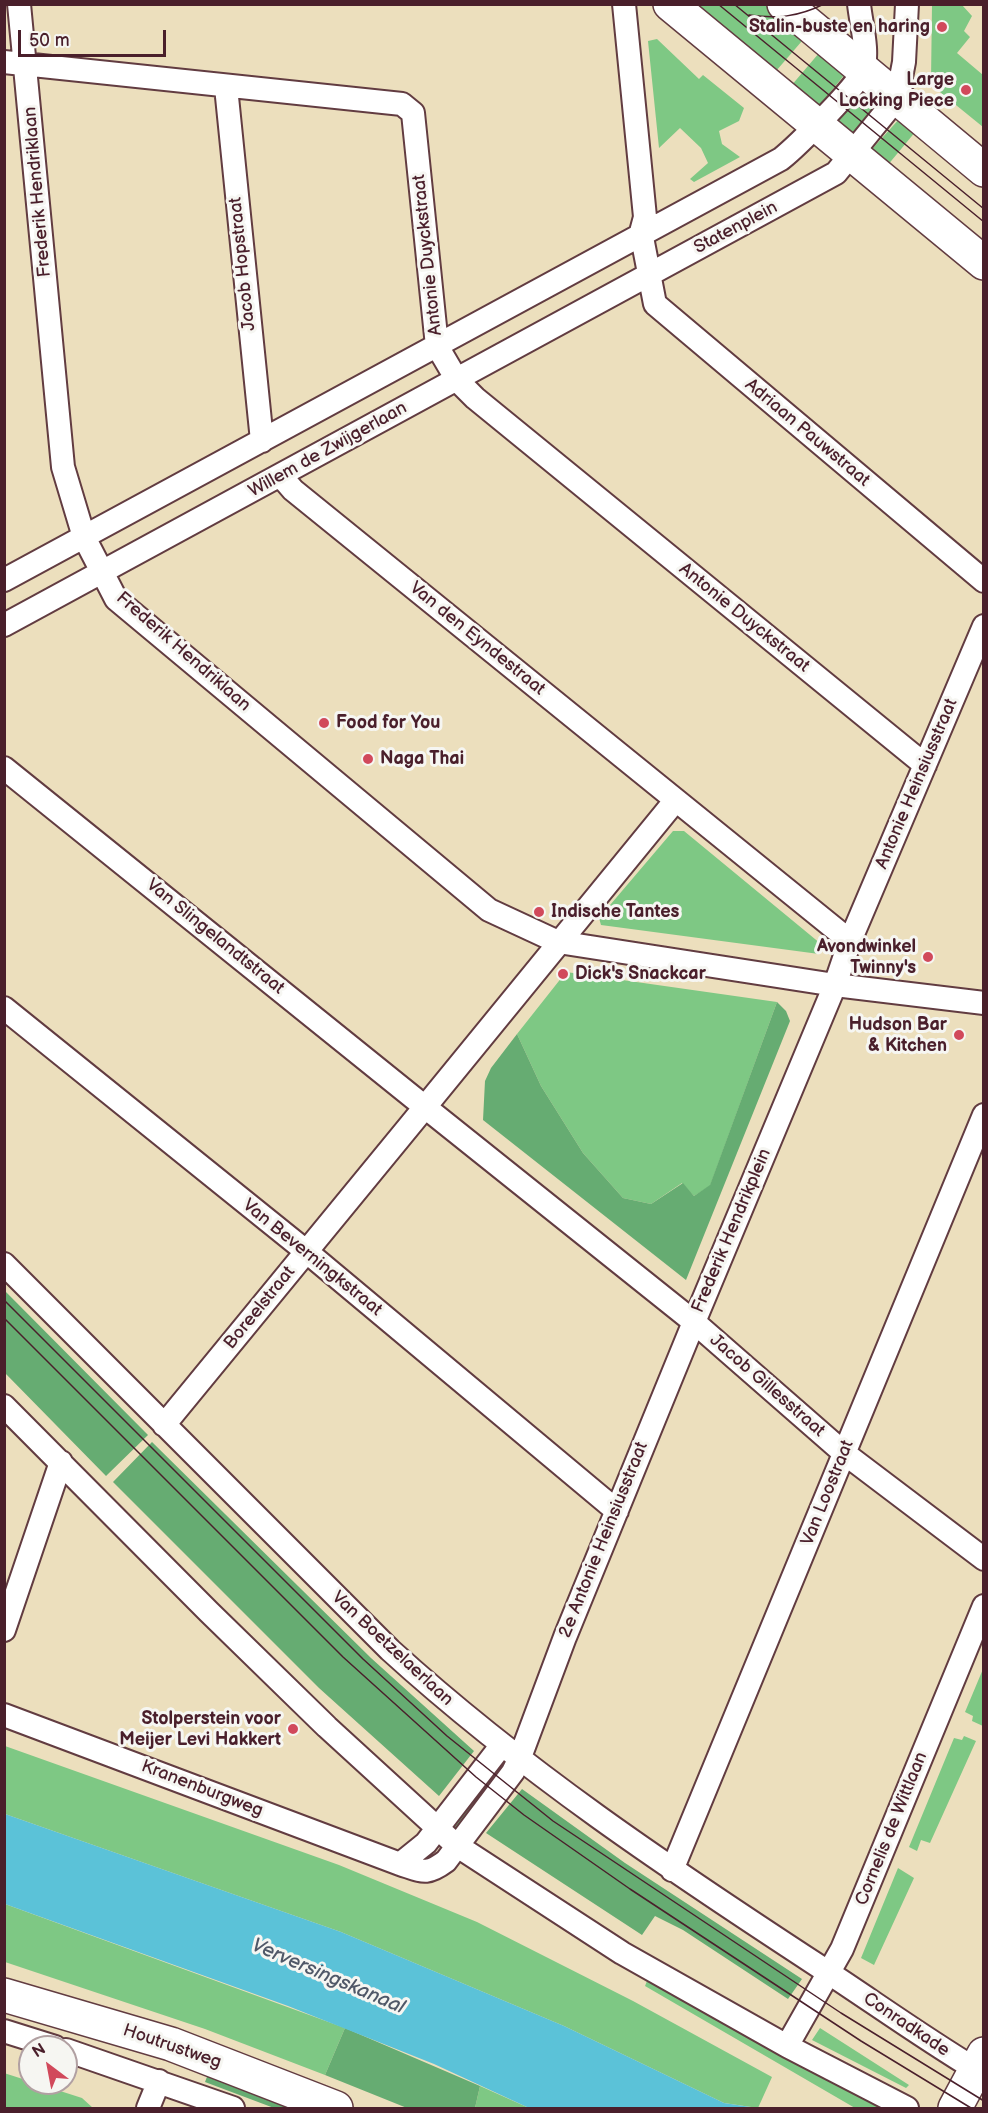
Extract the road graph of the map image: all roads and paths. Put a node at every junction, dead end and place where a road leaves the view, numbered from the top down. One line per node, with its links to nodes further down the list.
1 (19, 4): 7 (street, Frederik Hendriklaan)
2 (624, 4): 14 (street)
3 (670, 4): 11 (street)
4 (784, 4): 8 (street)
5 (859, 4): 8 (street)
6 (907, 4): 10 (street, Statenplein)
7 (15, 64): 9 (street, Antonie Duyckstraat); 21 (street, Frederik Hendriklaan)
8 (863, 70): 10 (street); 11 (street)
9 (226, 87): 17 (street, Antonie Duyckstraat); 19 (street, Jacob Hopstraat)
10 (897, 98): 12 (street, Statenplein); 13 (street)
11 (817, 125): 12 (street); 14 (street)
12 (851, 154): 15 (street); 16 (street, Statenplein)
13 (984, 170)
14 (641, 232): 16 (street); 17 (street)
15 (984, 264)
16 (651, 274): 18 (street, Willem de Zwijgerlaan); 24 (street, Adriaan Pauwstraat)
17 (437, 346): 18 (street, Antonie Duyckstraat); 19 (street)
18 (457, 380): 20 (street, Willem de Zwijgerlaan); 27 (street, Antonie Duyckstraat)
19 (262, 441): 21 (street)
20 (280, 476): 22 (street, Willem de Zwijgerlaan); 29 (street, Van den Eyndestraat)
21 (84, 537): 22 (street, Frederik Hendriklaan); 23 (street)
22 (103, 572): 25 (street, Willem de Zwijgerlaan); 31 (street, Frederik Hendriklaan)
23 (4, 580)
24 (984, 581)
25 (4, 626)
26 (984, 626): 27 (street, Antonie Heinsiusstraat)
27 (925, 765): 30 (street, Antonie Heinsiusstraat)
28 (4, 768): 35 (street, Van Slingelandtstraat)
29 (675, 801): 30 (street); 31 (street)
30 (850, 941): 32 (street, Antonie Heinsiusstraat)
31 (558, 942): 32 (street); 35 (street)
32 (835, 985): 33 (street); 39 (street, Frederik Hendrikplein)
33 (984, 1003)
34 (4, 1008): 37 (street, Van Beverningkstraat)
35 (425, 1107): 37 (street, Boreelstraat); 39 (street, Frederik Hendrikplein)
36 (984, 1114): 42 (street, Van Loostraat)
37 (307, 1252): 41 (street, Boreelstraat); 44 (street, Van Beverningkstraat)
38 (4, 1264): 41 (street, Van Boetzelaerlaan)
39 (694, 1322): 42 (street, Jacob Gillesstraat); 44 (street, 2e Antonie Heinsiusstraat)
40 (4, 1406): 43 (street)
41 (164, 1425): 49 (street, Van Boetzelaerlaan)
42 (844, 1453): 45 (street, Jacob Gillesstraat); 54 (street, Van Loostraat)
43 (61, 1462): 47 (street); 51 (street)
44 (617, 1510): 50 (street, 2e Antonie Heinsiusstraat)
45 (984, 1559)
46 (984, 1605): 55 (street, Cornelis de Wittlaan)
47 (4, 1630)
48 (4, 1715): 53 (street, Kranenburgweg)
49 (501, 1746): 50 (street, Van Boetzelaerlaan); 51 (street)
50 (519, 1760): 52 (street, Kranenburgweg); 54 (street, Van Boetzelaerlaan)
51 (438, 1828): 52 (street); 53 (street)
52 (456, 1845): 53 (street, Kranenburgweg); 57 (street)
53 (400, 1864)
54 (672, 1870): 55 (street, Van Boetzelaerlaan)
55 (830, 1973): 57 (street, Cornelis de Wittlaan); 59 (street, Conradkade)
56 (4, 1995): 63 (street, Houtrustweg)
57 (787, 2046): 64 (street)
58 (78, 2054): 60 (street, Houtrustweg)
59 (981, 2066): 65 (street)
60 (159, 2081): 61 (street); 62 (street, Houtrustweg)
61 (148, 2109)
62 (233, 2109)
63 (336, 2109)
64 (907, 2109)
65 (955, 2109)

